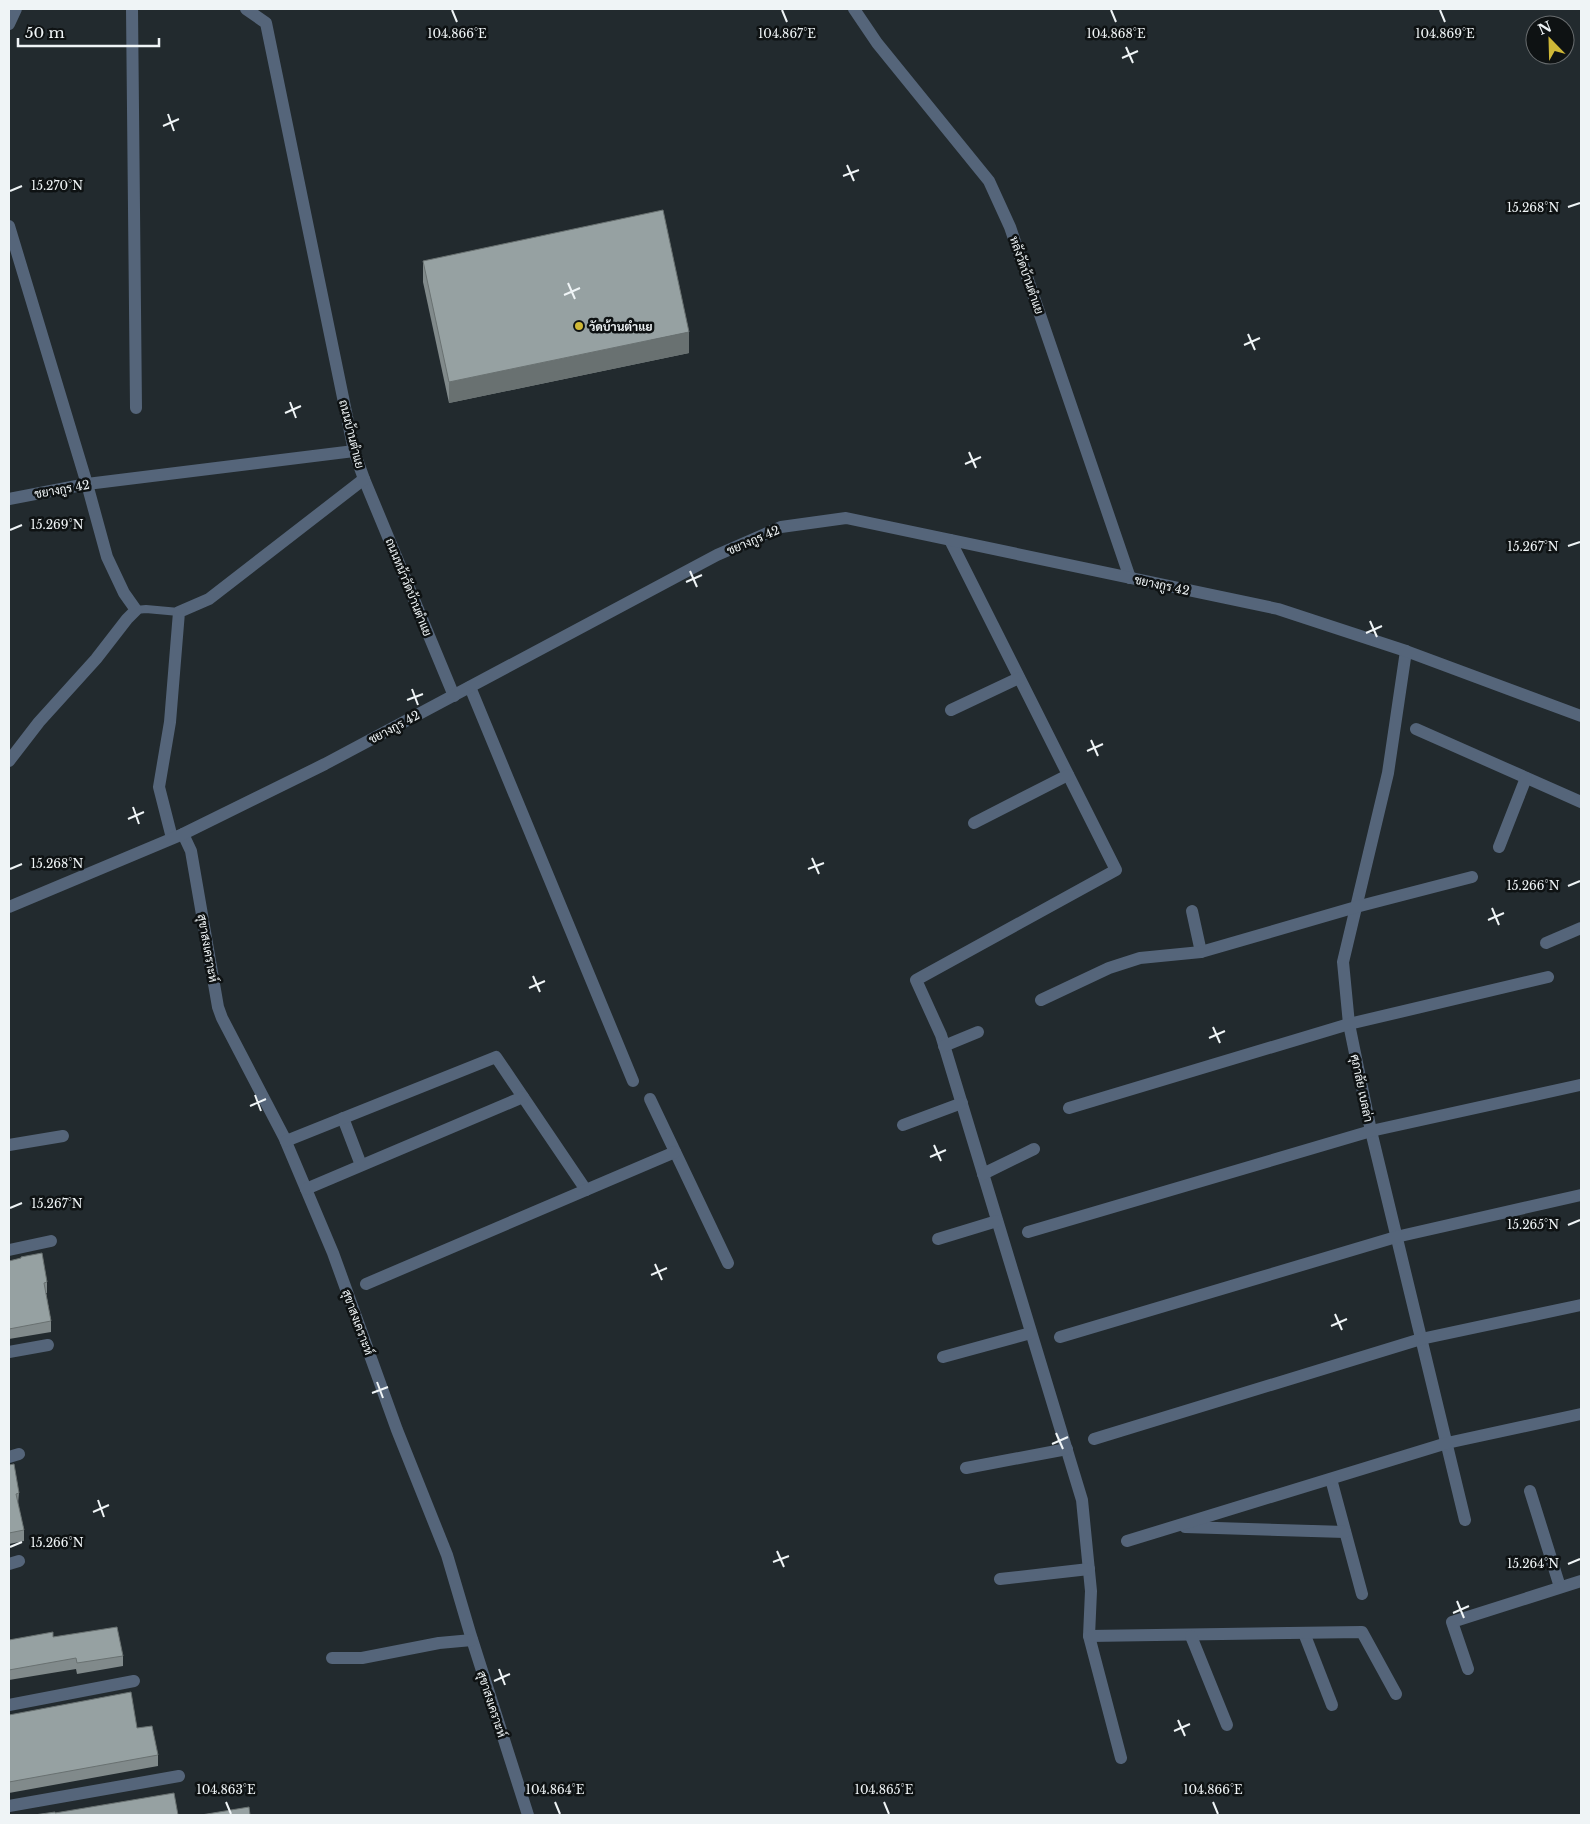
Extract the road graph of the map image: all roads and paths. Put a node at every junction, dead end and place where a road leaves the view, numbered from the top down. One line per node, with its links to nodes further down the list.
1 (16, 9): 5 (street)
2 (132, 9): 7 (street)
3 (246, 9): 8 (street, ถนนบ้านตำแย)
4 (854, 9): 13 (street, หลังวัดบ้านตำแย)
5 (9, 24)
6 (9, 226): 10 (street)
7 (136, 408)
8 (354, 451): 9 (street, ถนนบ้านตำแย); 10 (street, ชยางกูร 42)
9 (364, 479): 15 (street, ถนนบ้านตำแย); 19 (street, ถนนหน้าวัดบ้านตำแย)
10 (87, 484): 11 (street, ชยางกูร 42); 14 (street)
11 (9, 499)
12 (950, 540): 13 (street, ชยางกูร 42); 17 (street); 18 (street, ชยางกูร 42)
13 (1130, 578): 16 (street, ชยางกูร 42)
14 (136, 610): 15 (lane); 23 (street)
15 (179, 612): 28 (street)
16 (1406, 651): 21 (street, ชยางกูร 42); 32 (street, ศุภาลัย เบลล่า)
17 (1019, 678): 20 (street); 24 (street)
18 (470, 687): 19 (street, ชยางกูร 42); 42 (street)
19 (454, 696): 28 (street, ชยางกูร 42)
20 (951, 710)
21 (1581, 716)
22 (1416, 729): 25 (street)
23 (9, 761)
24 (1068, 775): 27 (street); 41 (street)
25 (1526, 778): 26 (street); 29 (street)
26 (1581, 802)
27 (974, 823)
28 (178, 836): 31 (street, ชยางกูร 42); 52 (street, สุขาสงเคราะห์)
29 (1498, 848)
30 (1472, 877): 32 (street)
31 (9, 907)
32 (1356, 907): 36 (street); 39 (street, ศุภาลัย เบลล่า)
33 (1192, 911): 36 (street)
34 (1581, 928): 35 (street)
35 (1546, 943)
36 (1201, 952): 38 (street)
37 (1548, 977): 39 (street)
38 (1041, 1000)
39 (1349, 1024): 47 (street); 50 (street, ศุภาลัย เบลล่า)
40 (978, 1032): 41 (street)
41 (944, 1046): 46 (street)
42 (633, 1080)
43 (1580, 1085): 50 (street)
44 (523, 1097): 48 (street); 56 (street); 59 (street)
45 (650, 1099): 55 (street)
46 (962, 1103): 49 (street); 57 (street)
47 (1069, 1108)
48 (343, 1118): 52 (street); 56 (street)
49 (903, 1125)
50 (1371, 1131): 62 (street); 63 (street, ศุภาลัย เบลล่า)
51 (63, 1136): 53 (street)
52 (286, 1141): 58 (street, สุขาสงเคราะห์)
53 (9, 1145)
54 (1034, 1149): 57 (street)
55 (675, 1152): 59 (street); 67 (street)
56 (361, 1165): 58 (street)
57 (983, 1174): 61 (street)
58 (306, 1188): 95 (street, สุขาสงเคราะห์)
59 (586, 1190): 68 (street)
60 (1581, 1195): 63 (street)
61 (997, 1221): 64 (street); 70 (street)
62 (1028, 1232)
63 (1396, 1237): 71 (street); 72 (street, ศุภาลัย เบลล่า)
64 (938, 1239)
65 (51, 1241): 66 (street)
66 (9, 1250)
67 (728, 1263)
68 (366, 1284)
69 (1581, 1305): 72 (street)
70 (1031, 1333): 75 (street); 79 (street)
71 (1060, 1337)
72 (1421, 1339): 77 (street); 78 (street, ศุภาลัย เบลล่า)
73 (48, 1345): 74 (street)
74 (9, 1352)
75 (944, 1357)
76 (1581, 1414): 78 (street)
77 (1094, 1439)
78 (1447, 1444): 81 (street); 83 (street, ศุภาลัย เบลล่า)
79 (1067, 1450): 80 (street); 87 (street)
80 (966, 1468)
81 (1331, 1479): 84 (street); 85 (street)
82 (1530, 1491): 90 (street)
83 (1465, 1520)
84 (1176, 1526): 85 (street); 86 (street)
85 (1345, 1532): 91 (street)
86 (1127, 1541)
87 (1089, 1568): 88 (street); 93 (street)
88 (1000, 1580)
89 (1581, 1580): 90 (street)
90 (1560, 1587): 97 (street)
91 (1362, 1594)
92 (1304, 1633): 94 (street); 99 (street); 100 (street)
93 (1089, 1636): 94 (street); 103 (street)
94 (1191, 1636): 102 (street)
95 (472, 1640): 96 (street); 106 (street, สุขาสงเคราะห์)
96 (332, 1658)
97 (1468, 1669)
98 (134, 1681): 101 (street)
99 (1396, 1694)
100 (1332, 1704)
101 (9, 1705)
102 (1227, 1725)
103 (1121, 1758)
104 (179, 1776): 105 (street)
105 (9, 1806)
106 (528, 1815)

